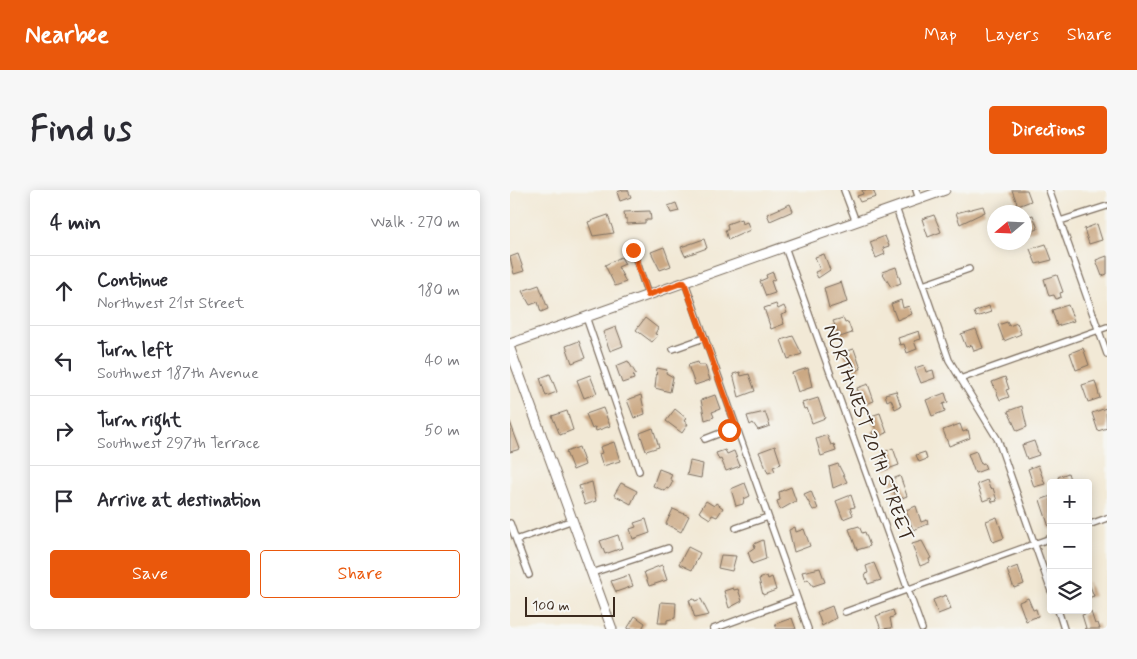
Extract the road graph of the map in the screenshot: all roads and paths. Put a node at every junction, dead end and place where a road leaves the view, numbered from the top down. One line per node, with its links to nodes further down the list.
1 (844, 190): 9 (street)
2 (916, 190): 5 (street)
3 (945, 190): 5 (street)
4 (1049, 190): 8 (street)
5 (919, 200): 7 (street)
6 (1107, 206): 8 (street)
7 (896, 208): 9 (street); 14 (street)
8 (1060, 221): 18 (street)
9 (856, 222): 10 (street)
10 (786, 247): 13 (street); 41 (street, NORTHWEST 20TH STREET)
11 (633, 250): 15 (street)
12 (969, 269): 14 (street)
13 (684, 282): 15 (street); 19 (street)
14 (923, 285): 24 (street)
15 (648, 295): 16 (street)
16 (586, 317): 20 (street); 27 (street)
17 (1107, 327): 18 (street)
18 (1099, 330): 23 (street); 24 (street)
19 (704, 338): 22 (street); 25 (street)
20 (510, 344)
21 (510, 349): 30 (street)
22 (673, 349)
23 (1107, 354)
24 (960, 379): 36 (street)
25 (736, 427): 26 (street); 28 (street)
26 (705, 438)
27 (639, 471)
28 (768, 517): 33 (street); 42 (street)
29 (1107, 518): 32 (street)
30 (573, 520): 35 (street); 38 (street)
31 (510, 523): 35 (street)
32 (1091, 524)
33 (736, 528)
34 (1047, 539): 36 (street)
35 (516, 540): 39 (street)
36 (1034, 544): 40 (street); 41 (street)
37 (668, 548): 38 (street)
38 (592, 573): 45 (street)
39 (528, 576)
40 (1047, 579)
41 (908, 590): 43 (street); 48 (street, NORTHWEST 20TH STREET)
42 (797, 598): 46 (street); 47 (street)
43 (845, 612)
44 (1059, 614): 49 (street)
45 (612, 629)
46 (713, 629)
47 (808, 629)
48 (922, 629)
49 (1064, 629)

